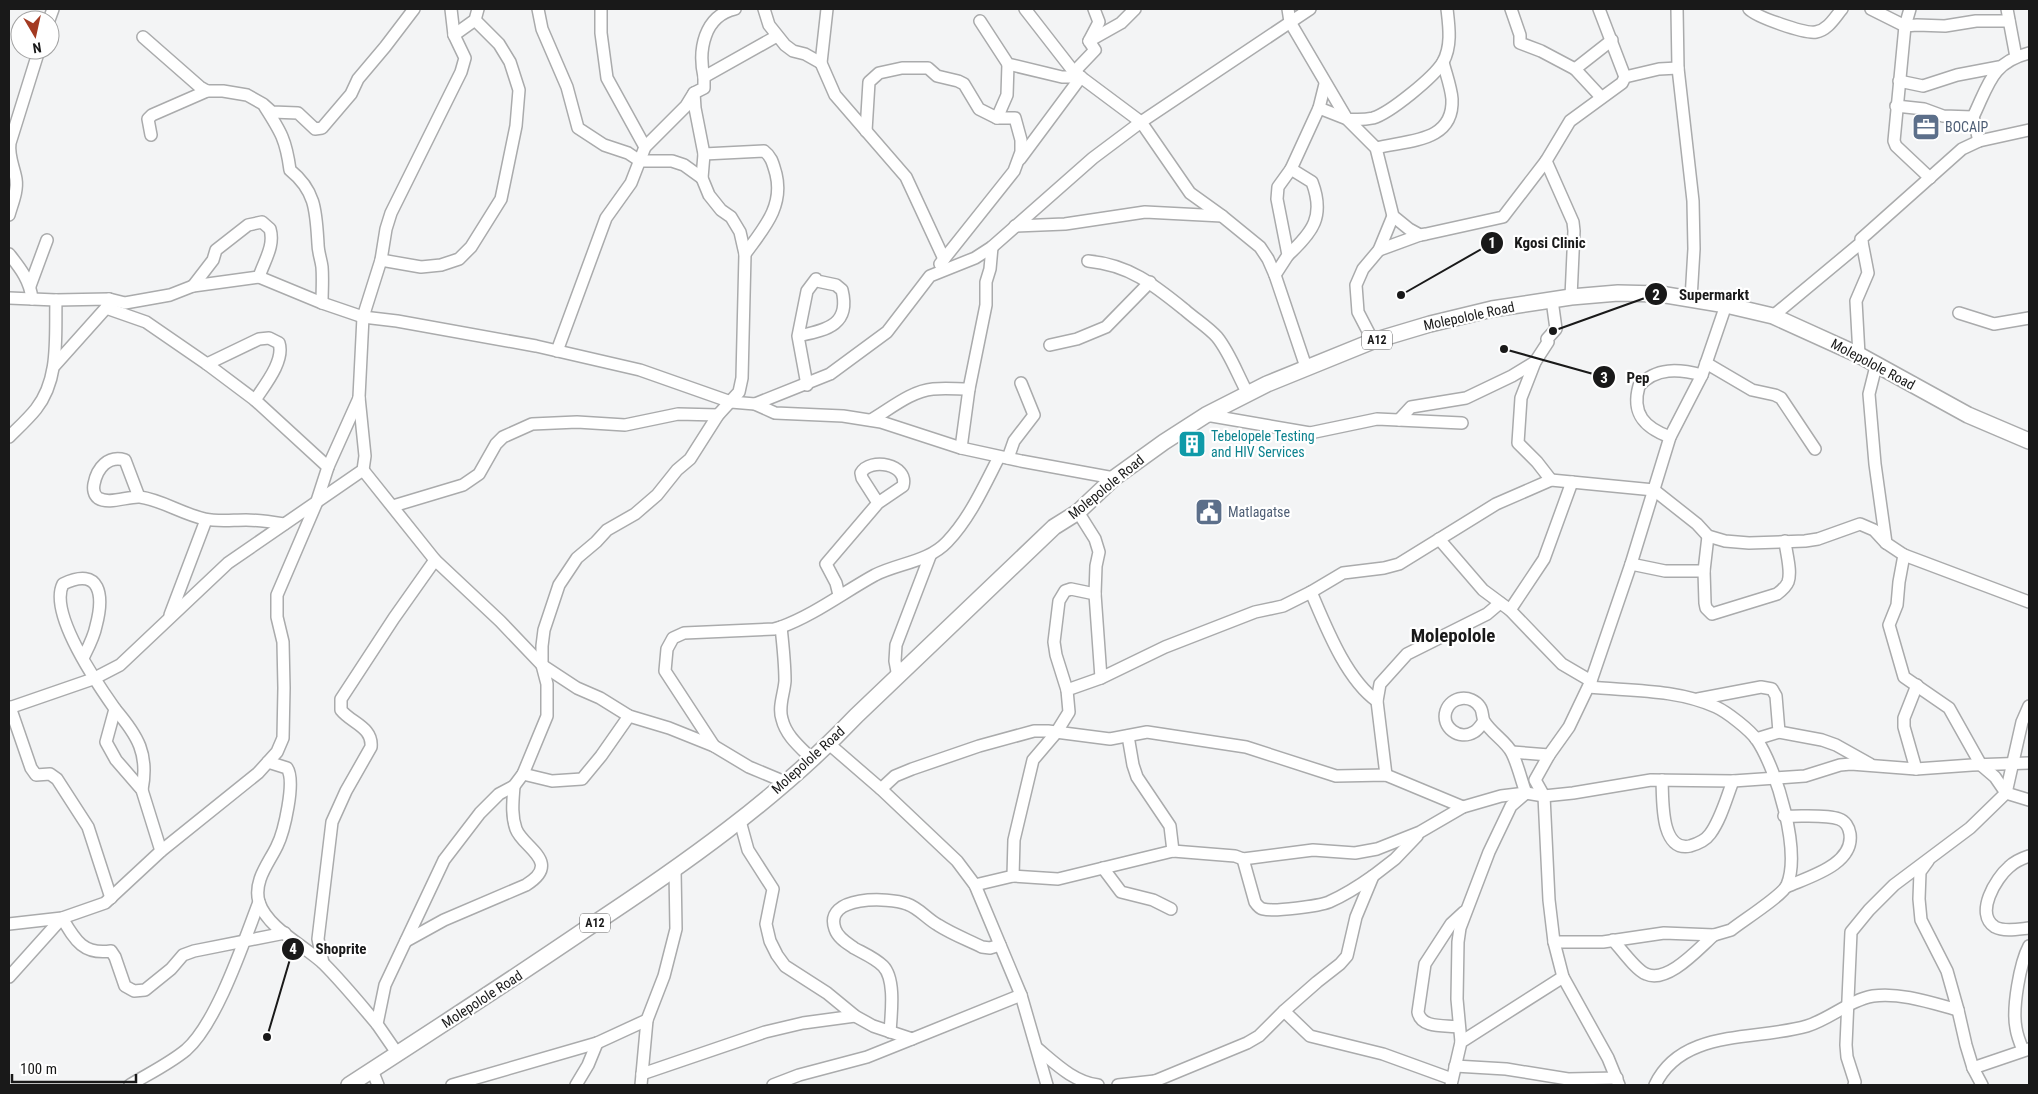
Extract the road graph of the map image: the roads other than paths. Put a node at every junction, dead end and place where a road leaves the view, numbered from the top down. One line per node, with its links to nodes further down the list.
1 (414, 9): 51 (street)
2 (451, 9): 29 (street)
3 (538, 9): 65 (street)
4 (601, 9): 62 (street)
5 (735, 9): 44 (street)
6 (758, 9): 27 (street)
7 (764, 9): 27 (street)
8 (827, 9): 38 (street)
9 (1025, 9): 43 (street)
10 (1094, 9): 33 (street)
11 (1135, 9): 33 (street)
12 (1288, 9): 25 (street)
13 (1310, 9): 25 (street)
14 (1447, 9): 37 (street)
15 (1511, 9): 42 (street)
16 (1599, 9): 32 (street)
17 (1677, 9): 41 (street)
18 (1749, 9): 19 (street)
19 (1842, 9)
20 (1871, 9): 28 (street)
21 (1910, 9): 28 (street)
22 (2007, 9): 26 (street)
23 (477, 14): 29 (street); 84 (street)
24 (980, 21): 39 (street)
25 (1290, 22): 47 (street); 57 (street)
26 (2009, 22): 28 (street); 35 (street)
27 (768, 25): 30 (street)
28 (1905, 26): 46 (street)
29 (454, 35): 84 (street)
30 (777, 36): 38 (street); 44 (street)
31 (143, 37): 48 (street)
32 (1612, 40): 42 (street); 45 (street)
33 (1089, 41): 43 (street)
34 (2029, 53): 35 (street)
35 (2016, 56): 40 (street)
36 (36, 60): 71 (street)
37 (1443, 62): 56 (street); 63 (street)
38 (821, 63): 59 (street)
39 (1008, 64): 43 (street); 55 (street)
40 (1999, 67): 46 (street); 54 (street)
41 (1678, 68): 45 (street); 95 (street)
42 (1575, 69): 50 (street)
43 (1077, 75): 57 (street); 66 (street)
44 (704, 77): 49 (street)
45 (1625, 78): 50 (street)
46 (1899, 81): 52 (street)
47 (1325, 84): 53 (street); 56 (street)
48 (207, 91): 51 (street); 60 (street)
49 (694, 93): 62 (street); 64 (street)
50 (1601, 97): 67 (street)
51 (263, 104): 99 (street)
52 (1896, 106): 54 (street); 70 (street)
53 (1319, 108): 56 (street); 68 (street)
54 (1973, 117): 61 (street)
55 (997, 118): 59 (street); 66 (street)
56 (1346, 119): 63 (street)
57 (1141, 122): 72 (street); 74 (street)
58 (2029, 130): 61 (street)
59 (866, 131): 83 (street)
60 (151, 135)
61 (1979, 141): 70 (street)
62 (645, 147): 65 (street)
63 (1376, 148): 73 (street)
64 (704, 154): 69 (street); 81 (street)
65 (640, 160): 69 (street); 108 (street)
66 (1019, 160): 83 (street)
67 (1546, 160): 75 (street); 92 (street)
68 (1291, 169): 82 (street); 82 (street)
69 (702, 178): 81 (street)
70 (1930, 178): 77 (street)
71 (9, 215)
72 (1222, 216): 74 (street); 86 (street)
73 (1393, 216): 75 (street); 79 (street)
74 (1015, 226): 78 (street)
75 (1420, 234): 79 (street)
76 (47, 240): 90 (street)
77 (1862, 242): 103 (street); 109 (street)
78 (992, 247): 87 (street); 118 (street)
79 (1379, 250): 106 (street)
80 (9, 254): 90 (street)
81 (745, 254): 122 (street)
82 (1288, 255): 86 (street)
83 (944, 259): 87 (street)
84 (381, 260): 102 (street)
85 (1088, 262): 89 (street)
86 (1275, 275): 114 (street)
87 (930, 276): 117 (street)
88 (259, 277): 91 (street); 91 (street); 99 (street)
89 (1150, 282): 107 (street); 119 (street)
90 (30, 286): 94 (street)
91 (193, 286): 98 (street)
92 (1571, 297): 95 (main road, Molepolole Road / A12); 97 (main road, Molepolole Road / A12)
93 (9, 298): 94 (street)
94 (32, 299): 96 (street)
95 (1691, 299): 100 (main road, Molepolole Road / A12)
96 (56, 300): 98 (street); 112 (street)
97 (1552, 300): 106 (main road, Molepolole Road / A12); 110 (street)
98 (108, 303): 111 (street); 112 (street)
99 (322, 303): 102 (street)
100 (1726, 305): 103 (main road, Molepolole Road / A12); 115 (street)
101 (1958, 313): 104 (street)
102 (364, 316): 108 (street); 120 (street)
103 (1773, 316): 109 (main road, Molepolole Road / A12)
104 (2029, 318)
105 (798, 336): 105 (street); 117 (street)
106 (1373, 341): 114 (main road, Molepolole Road / A12)
107 (1050, 345)
108 (557, 351): 122 (street)
109 (1859, 355): 113 (main road, Molepolole Road / A12)
110 (1535, 362): 127 (street); 138 (street)
111 (207, 364): 121 (street); 121 (street)
112 (55, 365): 129 (street)
113 (1876, 366): 131 (main road, Molepolole Road / A12); 151 (street)
114 (1306, 368): 119 (main road, Molepolole Road / A12)
115 (1704, 369): 130 (street); 130 (street); 133 (street)
116 (1021, 383): 134 (street)
117 (807, 385): 123 (street)
118 (969, 390): 126 (street); 132 (street)
119 (1248, 394): 125 (main road, Molepolole Road / A12)
120 (359, 397): 135 (street); 136 (street)
121 (254, 400): 135 (street)
122 (731, 402): 123 (street); 124 (street)
123 (755, 404): 126 (street)
124 (718, 415): 144 (street); 166 (street)
125 (1206, 416): 127 (street); 137 (main road, Molepolole Road / A12)
126 (871, 420): 132 (street)
127 (1399, 420): 128 (street)
128 (1462, 423)
129 (9, 437)
130 (1670, 437): 140 (street)
131 (2029, 441)
132 (962, 448): 134 (street)
133 (1815, 449)
134 (1004, 458): 137 (street); 153 (street)
135 (328, 466): 143 (street)
136 (363, 470): 143 (street); 144 (street)
137 (1114, 478): 145 (main road, Molepolole Road / A12)
138 (1550, 480): 139 (street); 149 (street)
139 (1572, 482): 140 (street); 162 (street)
140 (1654, 490): 148 (street); 155 (street)
141 (139, 497): 141 (street); 146 (street)
142 (878, 503): 159 (street)
143 (316, 504): 147 (street); 189 (street)
144 (393, 506): 154 (street)
145 (1078, 512): 158 (street); 167 (main road, Molepolole Road / A12)
146 (206, 520): 147 (street); 163 (street)
147 (284, 524): 163 (street)
148 (1708, 536): 150 (street); 156 (street)
149 (1439, 539): 157 (street); 161 (street)
150 (1785, 541): 151 (street); 156 (street)
151 (1886, 543): 152 (street)
152 (1904, 555): 160 (street); 171 (street)
153 (930, 556): 159 (street); 167 (street)
154 (435, 560): 166 (street); 238 (street)
155 (1631, 564): 156 (street); 170 (street)
156 (1704, 571)
157 (1311, 592): 168 (street); 174 (street)
158 (1095, 594): 168 (street); 172 (street)
159 (840, 595): 164 (street)
160 (2029, 602)
161 (1500, 603): 162 (street); 174 (street)
162 (1510, 610): 170 (street)
163 (169, 619): 169 (street)
164 (781, 627): 185 (street); 188 (street)
165 (83, 658): 165 (street); 169 (street)
166 (542, 665): 178 (street); 195 (street)
167 (898, 677): 184 (main road, Molepolole Road / A12)
168 (1101, 678): 172 (street)
169 (93, 679): 175 (street); 176 (street)
170 (1590, 684): 173 (street); 187 (street)
171 (1918, 685): 192 (street); 194 (street)
172 (1067, 690): 181 (street)
173 (1696, 700): 180 (street); 183 (street)
174 (1377, 701): 196 (street)
175 (10, 708): 223 (street)
176 (115, 709): 203 (street); 203 (street)
177 (2028, 710): 193 (street)
178 (629, 716): 185 (street); 195 (street)
179 (1484, 721): 186 (street)
180 (1778, 732): 183 (street); 191 (street)
181 (1056, 733): 182 (street); 202 (street); 219 (street)
182 (1128, 736): 196 (street); 213 (street)
183 (1756, 739): 197 (street)
184 (829, 744): 188 (main road, Molepolole Road / A12); 202 (street)
185 (714, 746): 200 (street)
186 (1512, 752): 187 (street); 205 (street)
187 (1549, 755): 206 (street)
188 (812, 759): 200 (main road, Molepolole Road / A12)
189 (268, 762): 212 (street); 224 (street)
190 (2029, 763): 193 (street)
191 (1872, 765): 194 (street); 197 (street)
192 (1981, 765): 193 (street); 194 (street); 204 (street)
193 (2013, 765): 204 (street)
194 (1916, 770)
195 (523, 774): 201 (street)
196 (1386, 775): 208 (street)
197 (1776, 778): 199 (street); 209 (street)
198 (1662, 780): 199 (street); 199 (street); 206 (street)
199 (1733, 781)
200 (785, 782): 210 (main road, Molepolole Road / A12)
201 (514, 786): 233 (street); 233 (street)
202 (881, 789): 221 (street)
203 (142, 790): 212 (street)
204 (2006, 792): 207 (street); 215 (street)
205 (1526, 793): 206 (street); 208 (street); 226 (street)
206 (1544, 796): 235 (street)
207 (2029, 800)
208 (1463, 807): 211 (street)
209 (1784, 816): 222 (street); 222 (street)
210 (740, 821): 218 (main road, Molepolole Road / A12); 245 (street)
211 (1420, 832): 216 (street); 220 (street)
212 (161, 851): 223 (street)
213 (1173, 851): 216 (street); 217 (street)
214 (2029, 856): 229 (street)
215 (1930, 858): 242 (street); 243 (street)
216 (1243, 859): 220 (street)
217 (1103, 868): 219 (street); 225 (street)
218 (675, 870): 246 (street); 255 (main road, Molepolole Road / A12)
219 (1013, 876): 221 (street)
220 (1373, 876): 244 (street)
221 (975, 884): 236 (street)
222 (1786, 887): 231 (street)
223 (111, 898): 227 (street)
224 (259, 902): 230 (street); 234 (street)
225 (1171, 909)
226 (1466, 910): 248 (street); 248 (street)
227 (62, 918): 228 (street); 234 (street); 239 (street)
228 (9, 924)
229 (2029, 928)
230 (285, 933): 234 (street); 238 (street)
231 (1714, 935): 232 (street); 232 (street)
232 (1613, 940): 235 (street)
233 (406, 941): 247 (street)
234 (243, 942): 263 (street)
235 (1554, 942): 240 (street)
236 (1000, 945): 241 (street); 249 (street)
237 (2029, 946): 254 (street)
238 (323, 963): 247 (street)
239 (9, 977)
240 (1563, 977): 251 (street); 261 (street)
241 (1021, 995): 250 (street); 253 (street)
242 (1848, 1006): 243 (street); 272 (street); 273 (street)
243 (1958, 1010): 257 (street)
244 (1284, 1011): 260 (street); 262 (street)
245 (855, 1016): 249 (street); 259 (street)
246 (647, 1020): 252 (street); 259 (street)
247 (377, 1024): 255 (street)
248 (1460, 1027): 251 (street)
249 (890, 1032): 250 (street)
250 (912, 1039): 268 (street)
251 (1461, 1042): 256 (street)
252 (597, 1043): 266 (street); 267 (street)
253 (1038, 1049): 269 (street); 270 (street)
254 (2026, 1050): 257 (street)
255 (397, 1053): 258 (main road, Molepolole Road / A12)
256 (1455, 1066): 260 (street); 261 (street)
257 (1973, 1068): 274 (street)
258 (372, 1070): 264 (main road, Molepolole Road / A12); 265 (street)
259 (641, 1080)
260 (1451, 1082)
261 (1618, 1082)
262 (1153, 1083): 271 (street)
263 (130, 1085)
264 (348, 1085)
265 (378, 1085)
266 (452, 1085)
267 (576, 1085)
268 (773, 1085)
269 (1048, 1085)
270 (1098, 1085)
271 (1118, 1085)
272 (1656, 1085)
273 (1854, 1085)
274 (1982, 1085)

